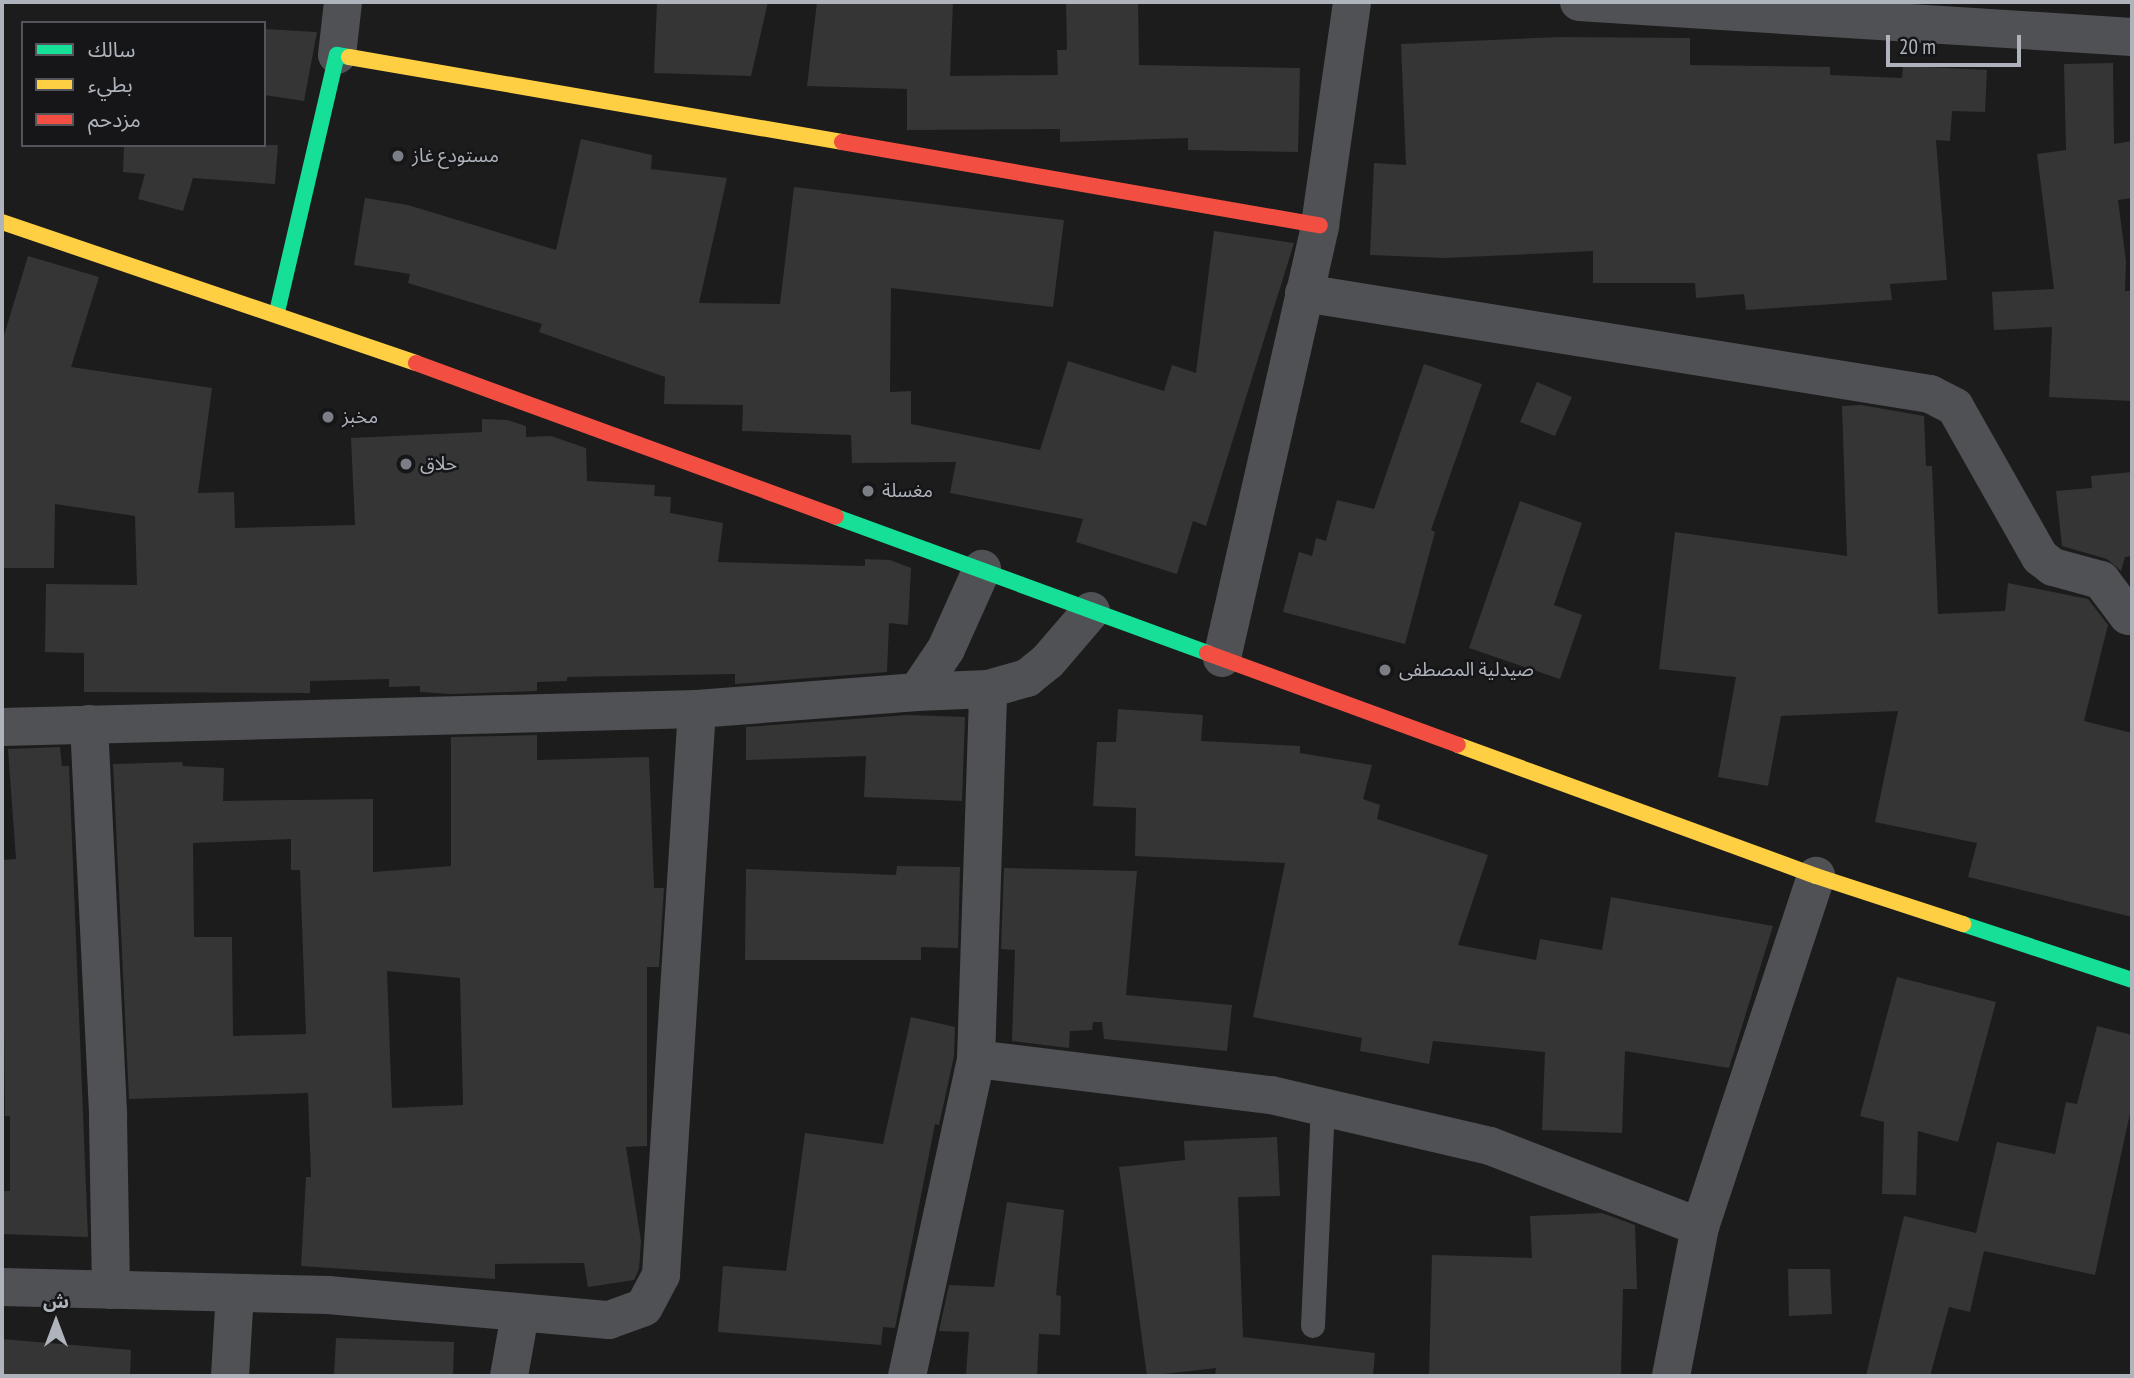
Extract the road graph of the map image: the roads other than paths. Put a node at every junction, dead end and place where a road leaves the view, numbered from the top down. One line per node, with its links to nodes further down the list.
1 (343, 2): 5 (street)
2 (1352, 2): 7 (street)
3 (1578, 2): 4 (street)
4 (2132, 37)
5 (337, 55): 7 (main road); 9 (main road)
6 (2, 222): 9 (main road)
7 (1321, 225): 8 (street)
8 (1304, 293): 12 (street); 13 (street)
9 (276, 312): 10 (main road)
10 (982, 569): 11 (main road); 15 (street)
11 (1091, 611): 13 (main road); 14 (street)
12 (2128, 615)
13 (1222, 658): 19 (main road)
14 (988, 689): 15 (street); 21 (street)
15 (918, 692): 16 (street)
16 (697, 709): 17 (street); 27 (street)
17 (89, 724): 18 (street); 25 (street)
18 (2, 727)
19 (1816, 876): 20 (main road); 23 (street)
20 (2132, 980)
21 (976, 1059): 22 (street); 31 (street)
22 (1323, 1107): 23 (street); 28 (lane)
23 (1700, 1227): 32 (street)
24 (2, 1287): 25 (street)
25 (111, 1290): 26 (street)
26 (235, 1293): 27 (street); 29 (street)
27 (520, 1314): 30 (street)
28 (1313, 1326)
29 (230, 1376)
30 (509, 1376)
31 (907, 1376)
32 (1671, 1376)

